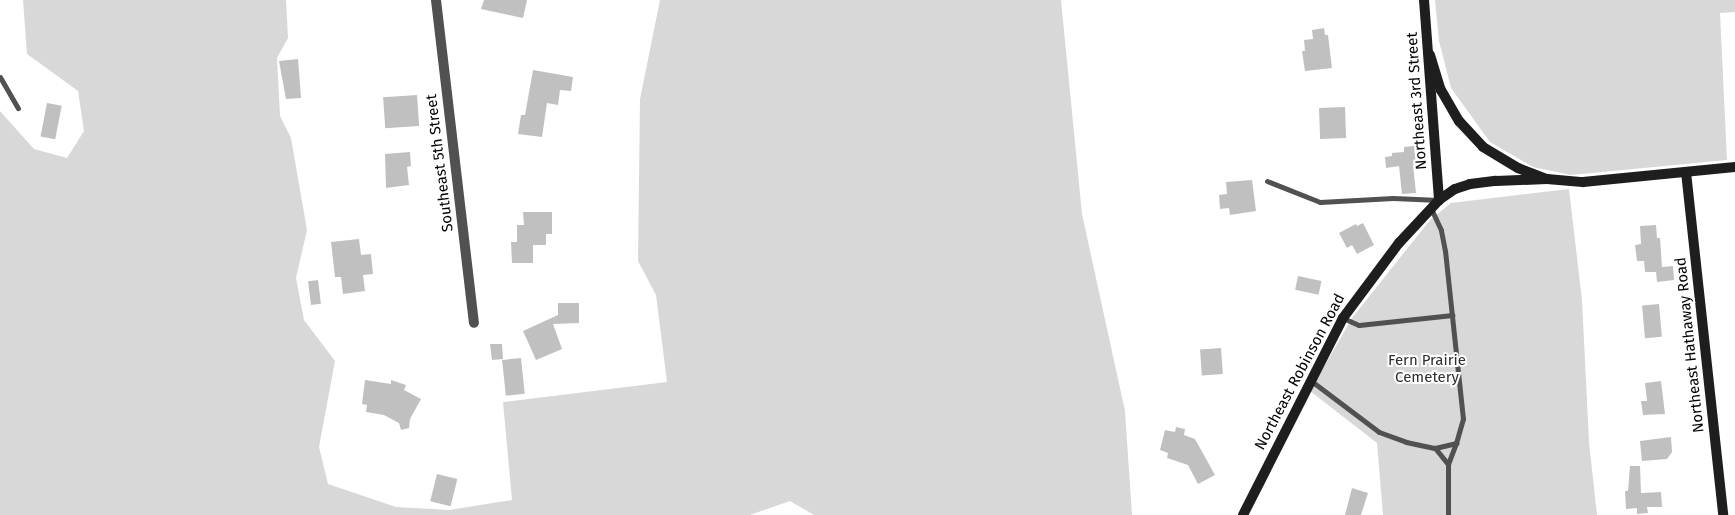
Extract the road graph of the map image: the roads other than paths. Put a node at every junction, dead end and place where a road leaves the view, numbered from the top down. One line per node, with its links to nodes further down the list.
1 (436, 0): 16 (street, Southeast 5th Street)
2 (1424, 0): 3 (street, Northeast 3rd Street)
3 (1430, 55): 5 (street); 6 (street, Northeast 3rd Street)
4 (0, 77): 7 (lane)
5 (1446, 99): 6 (lane); 10 (street)
6 (1432, 102): 12 (street, Northeast 3rd Street)
7 (18, 108)
8 (1735, 167): 9 (street)
9 (1686, 172): 10 (street); 23 (street, Northeast Hathaway Road)
10 (1547, 179): 12 (street, Northeast Robinson Road)
11 (1267, 180): 12 (lane)
12 (1439, 200): 13 (street, Northeast Robinson Road)
13 (1431, 209): 14 (lane); 15 (street, Northeast Robinson Road)
14 (1452, 315): 15 (lane); 18 (lane)
15 (1343, 318): 17 (street, Northeast Robinson Road)
16 (474, 323)
17 (1310, 380): 19 (lane); 21 (street, Northeast Robinson Road)
18 (1456, 442): 19 (lane); 20 (lane)
19 (1436, 448): 20 (lane)
20 (1448, 464): 22 (lane)
21 (1243, 515)
22 (1448, 515)
23 (1723, 515)

